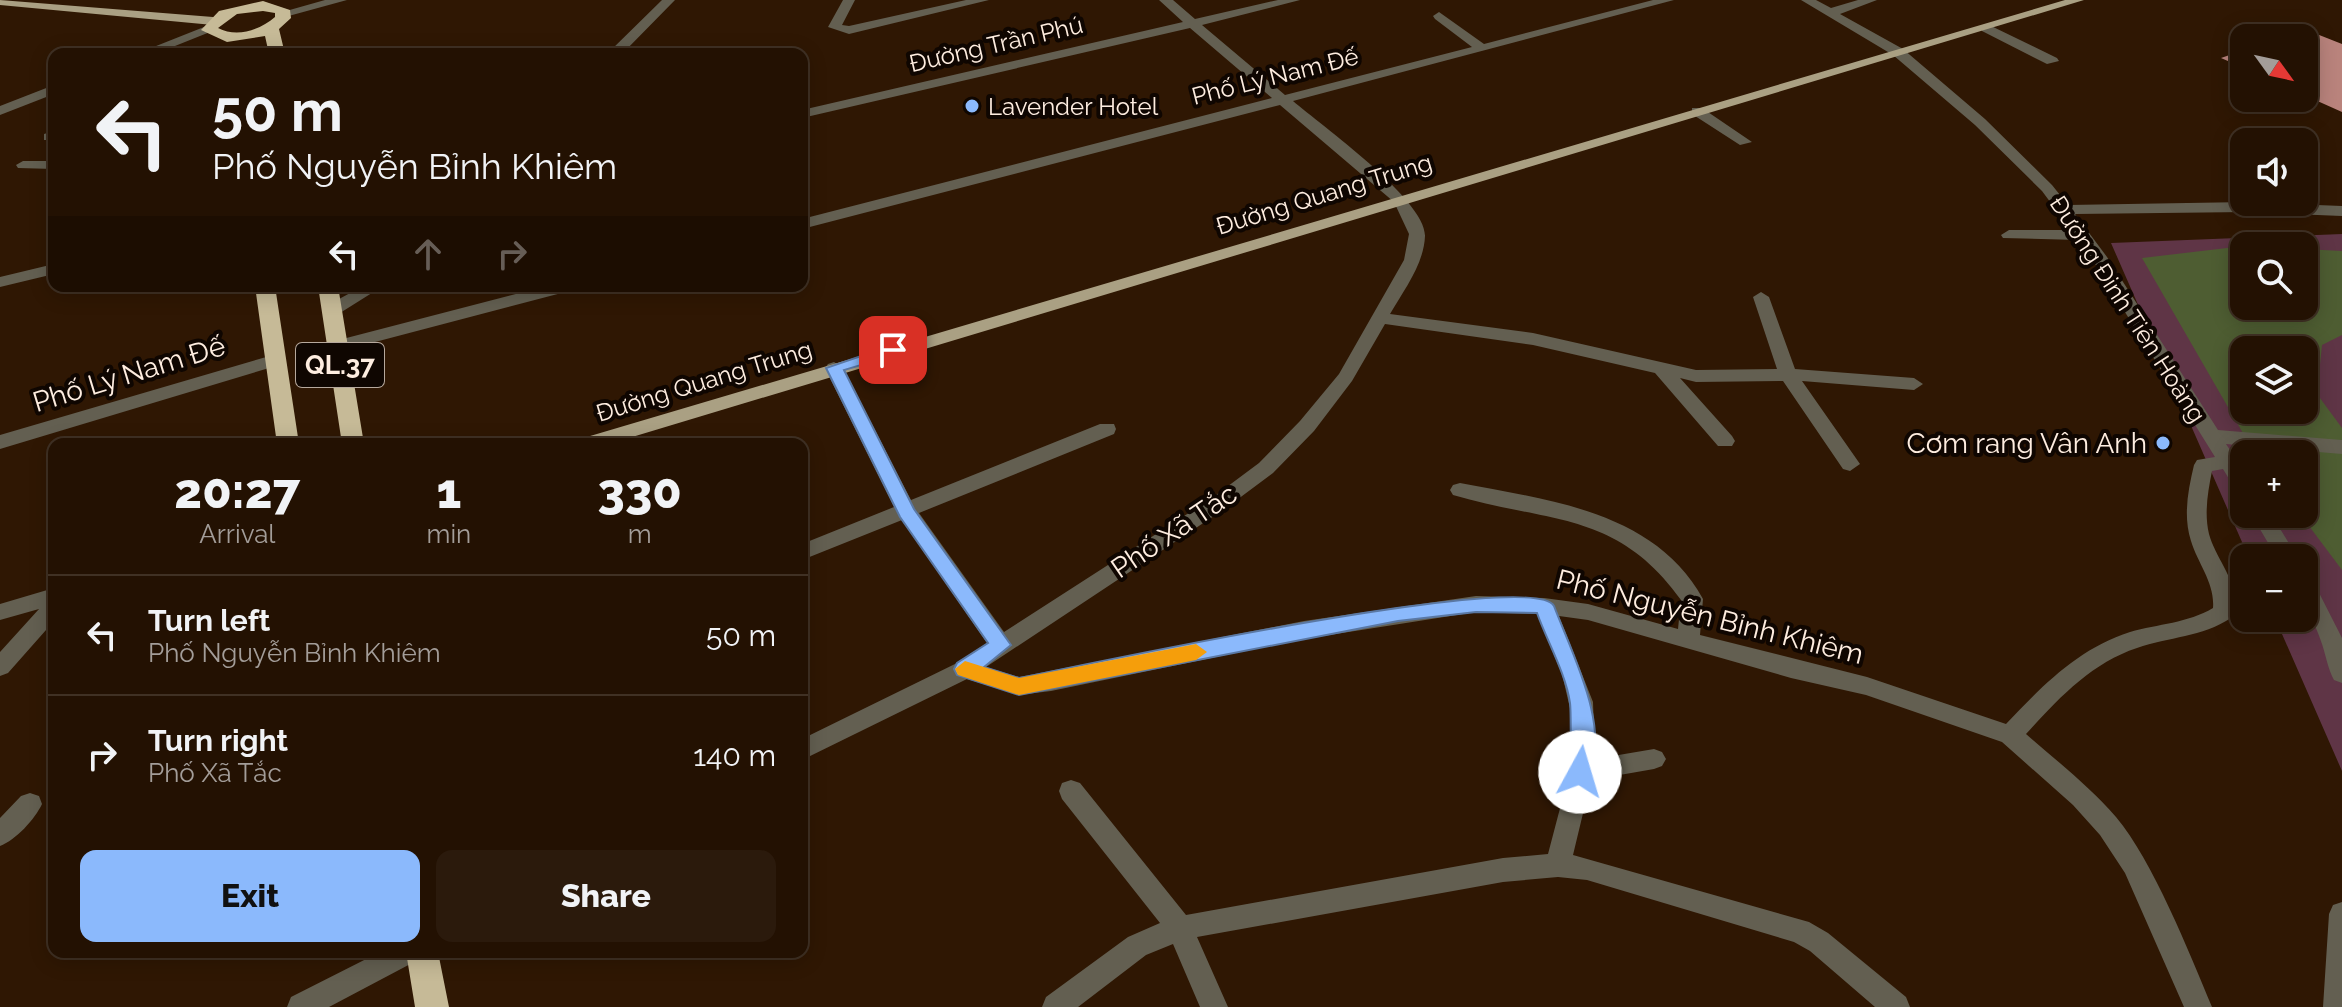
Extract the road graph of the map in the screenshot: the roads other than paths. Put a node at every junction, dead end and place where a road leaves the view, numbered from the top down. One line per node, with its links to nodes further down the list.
1 (341, 0): 13 (street)
2 (669, 0): 24 (street)
3 (849, 0): 4 (street)
4 (983, 0)
5 (1165, 0): 17 (street)
6 (1294, 0): 17 (street, Đường Trần Phú)
7 (1668, 0): 25 (street, Phố Lý Nam Đế)
8 (1807, 0): 14 (street, Đường Đinh Tiên Hoàng)
9 (1871, 0): 14 (street)
10 (2078, 0): 19 (main road, Đường Quang Trung)
11 (0, 1): 12 (main road)
12 (20, 1): 15 (main road)
13 (275, 6): 15 (highway); 18 (highway)
14 (1829, 13): 26 (street, Đường Đinh Tiên Hoàng)
15 (217, 16): 20 (highway); 21 (street)
16 (1439, 16): 25 (street)
17 (1192, 23): 29 (street); 32 (street, Đường Trần Phú)
18 (271, 28): 20 (highway); 23 (highway)
19 (1987, 28): 26 (main road, Đường Quang Trung); 27 (street)
20 (229, 37): 22 (highway)
21 (155, 48)
22 (231, 48)
23 (276, 48)
24 (620, 48)
25 (1482, 48): 29 (street, Phố Lý Nam Đế)
26 (1898, 52): 31 (main road, Đường Quang Trung); 37 (street, Đường Đinh Tiên Hoàng)
27 (2052, 61)
28 (48, 91): 30 (street)
29 (1280, 99): 36 (street); 39 (street, Phố Lý Nam Đế)
30 (0, 111)
31 (1697, 111): 33 (street); 36 (main road, Đường Quang Trung)
32 (808, 113)
33 (1745, 142)
34 (23, 165): 35 (street)
35 (48, 165)
36 (1400, 199): 50 (street, Phố Xã Tắc); 53 (main road, Đường Quang Trung)
37 (2063, 210): 38 (street); 41 (street, Đường Đinh Tiên Hoàng)
38 (2342, 211)
39 (808, 222)
40 (2009, 235): 41 (street)
41 (2082, 235): 58 (street, Đường Đinh Tiên Hoàng)
42 (48, 270): 43 (street)
43 (0, 282)
44 (266, 292): 52 (highway, QL.37)
45 (330, 292): 49 (highway, QL.37)
46 (364, 292): 49 (street)
47 (544, 292): 51 (street)
48 (1761, 297): 55 (street)
49 (334, 309): 51 (highway, QL.37)
50 (1380, 318): 54 (street); 77 (street, Phố Xã Tắc)
51 (337, 346): 60 (highway, QL.37)
52 (273, 361): 59 (highway, QL.37); 63 (street, Phố Lý Nam Đế)
53 (834, 368): 61 (main road, Đường Quang Trung); 69 (street)
54 (1662, 369): 55 (street); 62 (street)
55 (1788, 375): 56 (street); 66 (street)
56 (1914, 384)
57 (1107, 429): 69 (street)
58 (2212, 436): 64 (street); 65 (street, Đường Đinh Tiên Hoàng)
59 (287, 438)
60 (352, 438)
61 (606, 438)
62 (1725, 441)
63 (0, 442)
64 (2342, 447)
65 (2228, 462): 67 (street, Đường Đinh Tiên Hoàng); 81 (street)
66 (1850, 464)
67 (2230, 465)
68 (1460, 490): 76 (street)
69 (907, 512): 70 (street); 77 (street)
70 (808, 550)
71 (48, 598): 73 (street)
72 (1544, 606): 76 (street, Phố Nguyễn Bỉnh Khiêm); 79 (street, Phố Nguyễn Bỉnh Khiêm); 84 (street)
73 (0, 612)
74 (2318, 612): 80 (street)
75 (48, 613): 78 (street)
76 (1688, 641): 81 (street, Phố Nguyễn Bỉnh Khiêm)
77 (1001, 645): 79 (street, Phố Xã Tắc)
78 (0, 667)
79 (965, 669): 82 (street, Phố Xã Tắc)
80 (2342, 674)
81 (2010, 735): 98 (street, Phố Nguyễn Bỉnh Khiêm)
82 (808, 747)
83 (1654, 759): 84 (street)
84 (1580, 772): 88 (street)
85 (1071, 791): 90 (street)
86 (30, 804): 87 (street)
87 (0, 835)
88 (1558, 865): 90 (street); 97 (street)
89 (2342, 914): 99 (street)
90 (1180, 928): 95 (street); 96 (street)
91 (395, 958): 93 (street)
92 (423, 958): 94 (highway)
93 (301, 1007)
94 (432, 1007)
95 (1056, 1007)
96 (1214, 1007)
97 (1896, 1007)
98 (2198, 1007)
99 (2337, 1007)

